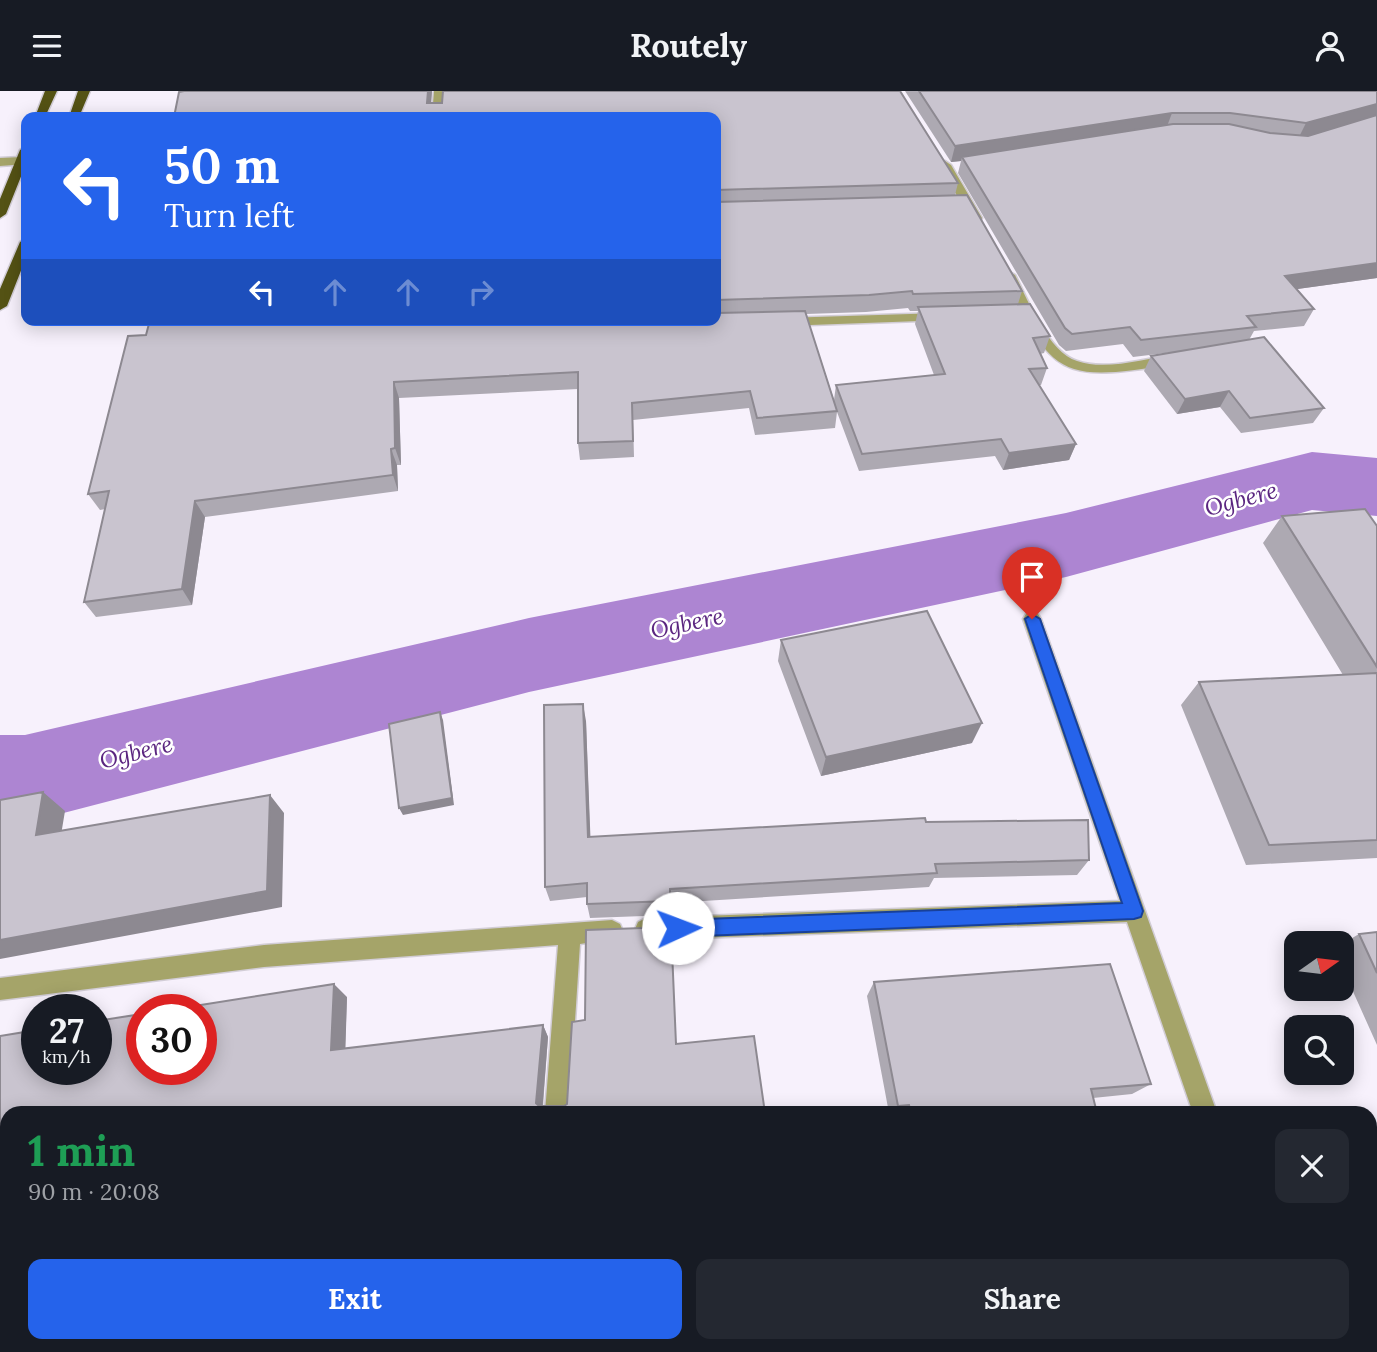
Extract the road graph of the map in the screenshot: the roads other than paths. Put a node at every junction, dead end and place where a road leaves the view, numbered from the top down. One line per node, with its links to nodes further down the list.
1 (51, 91): 4 (highway)
2 (84, 91): 5 (highway)
3 (440, 91): 6 (street)
4 (42, 112)
5 (76, 112)
6 (438, 112)
7 (21, 156): 8 (street)
8 (0, 162)
9 (21, 162): 11 (highway)
10 (949, 165): 12 (street)
11 (0, 214)
12 (981, 227)
13 (21, 254): 15 (highway)
14 (999, 260): 18 (street)
15 (0, 306)
16 (962, 317): 17 (street)
17 (770, 322)
18 (1191, 356)
19 (1032, 619): 20 (street)
20 (1134, 911): 21 (street); 24 (street)
21 (570, 932): 22 (street); 23 (street)
22 (0, 989)
23 (558, 1106)
24 (1203, 1106)

